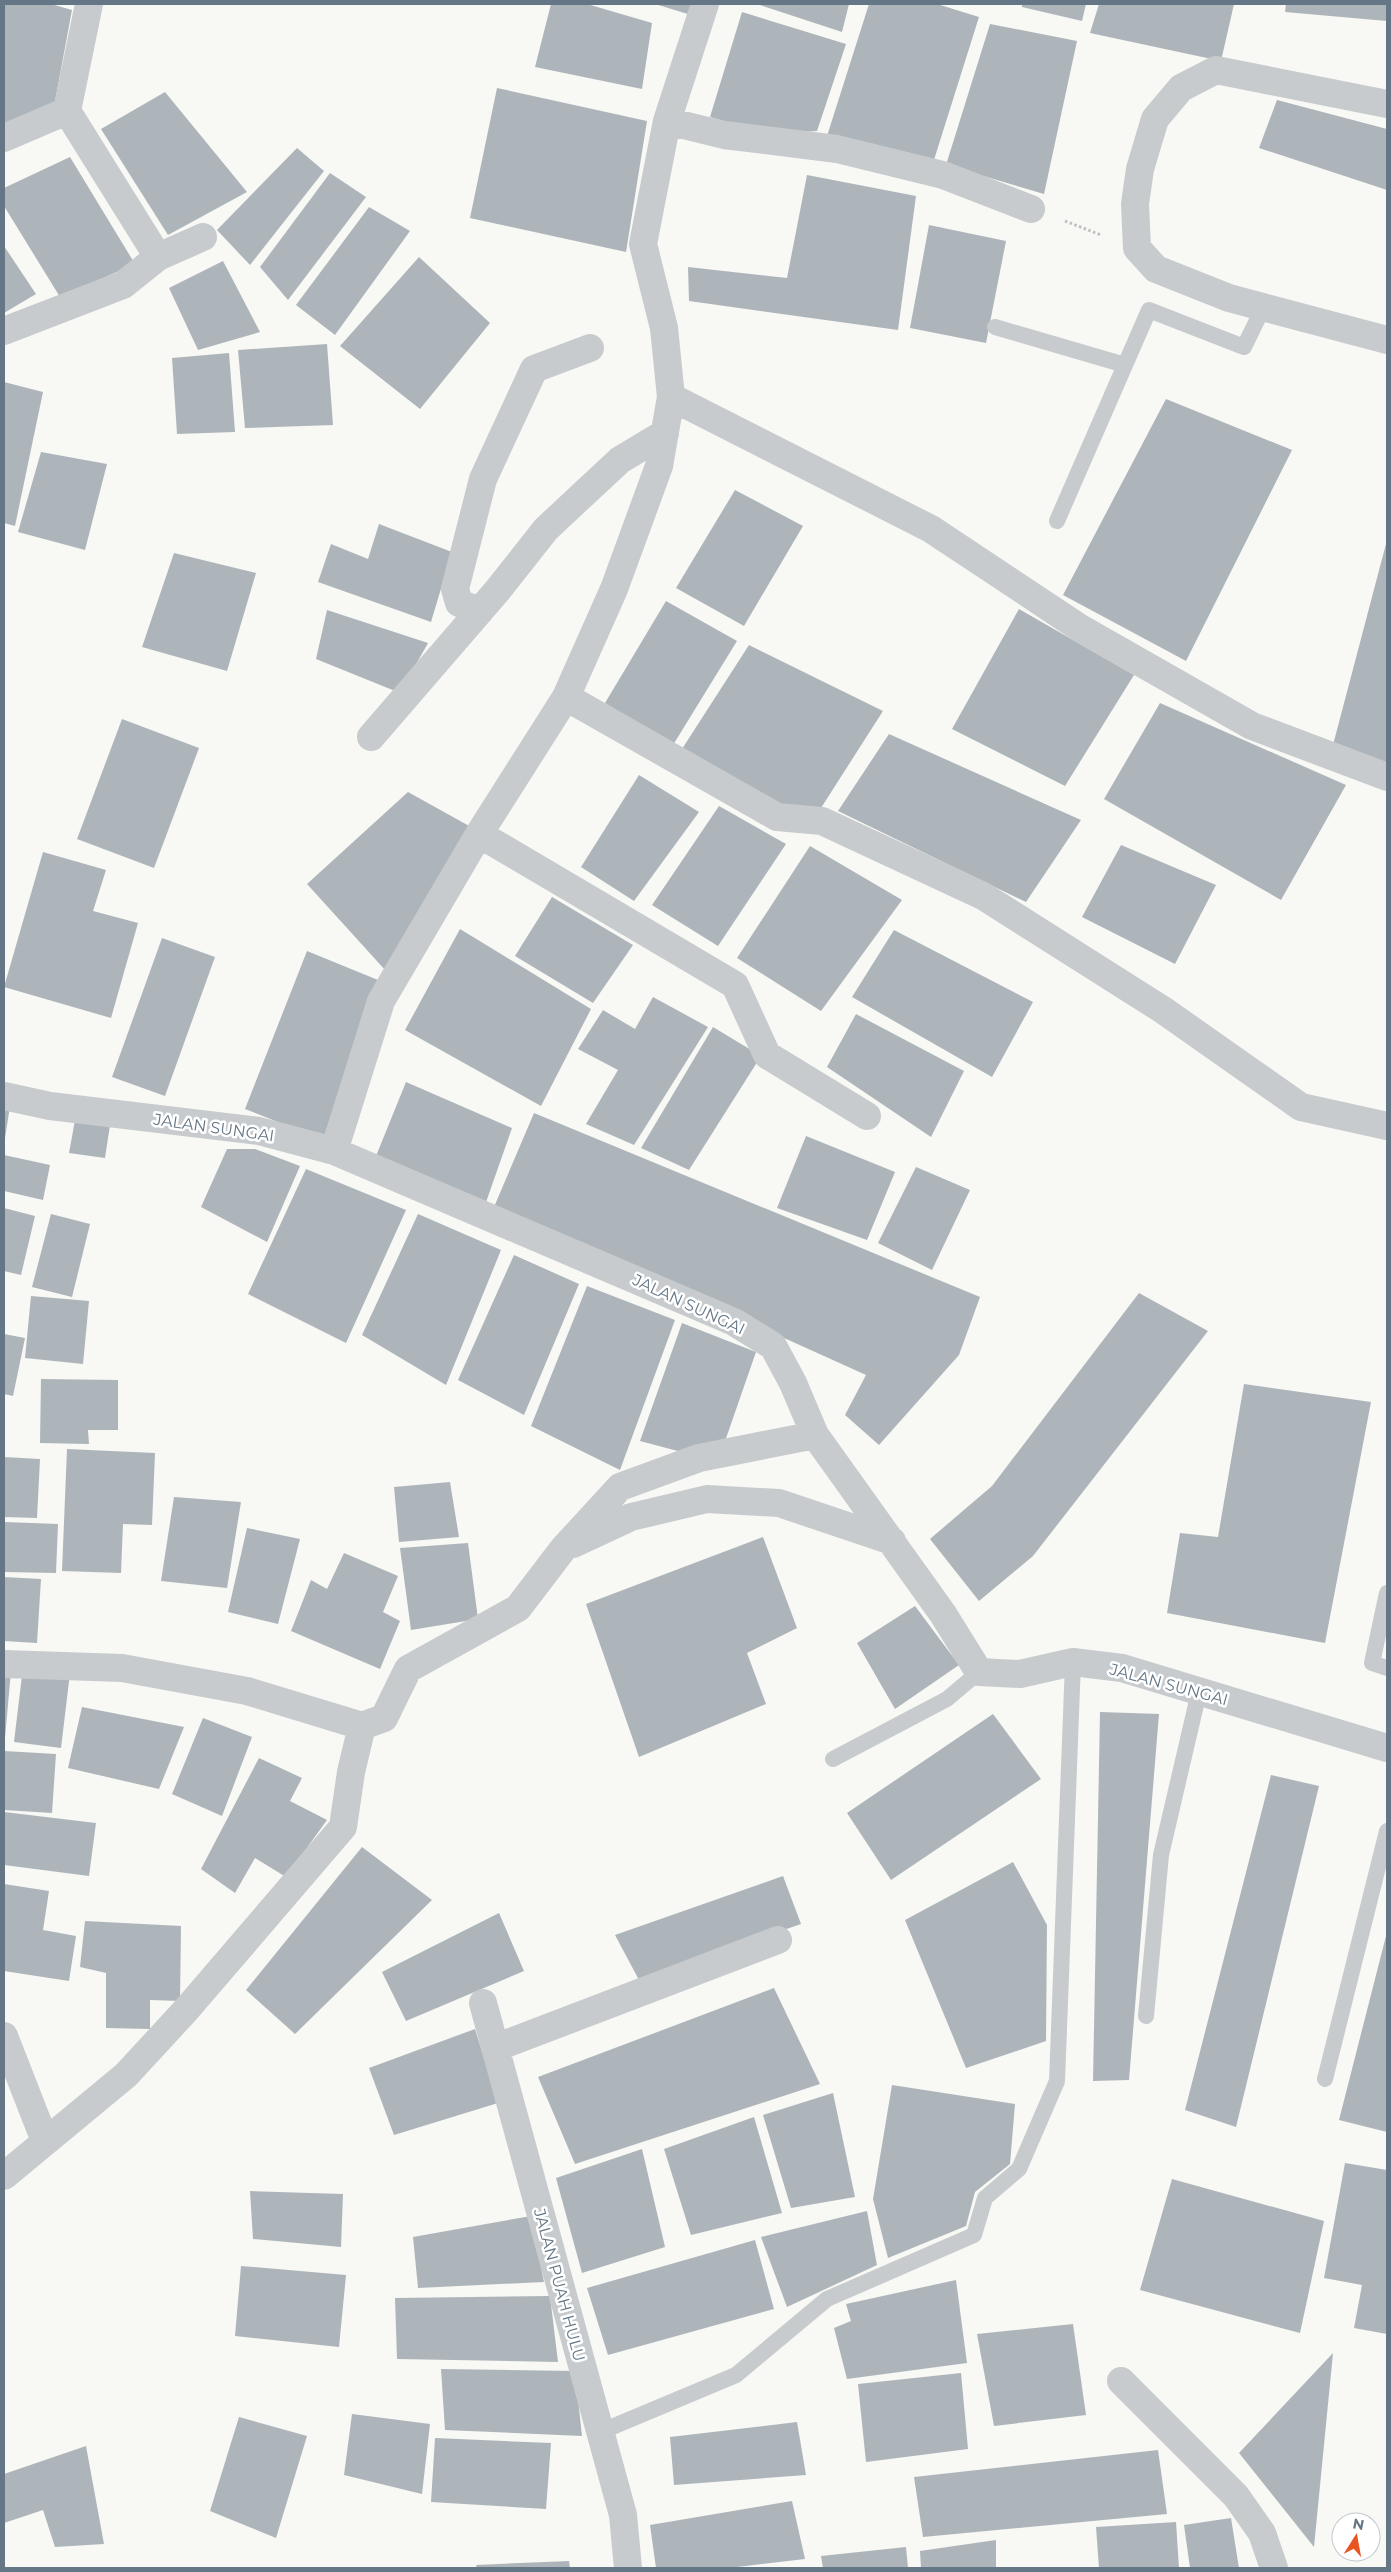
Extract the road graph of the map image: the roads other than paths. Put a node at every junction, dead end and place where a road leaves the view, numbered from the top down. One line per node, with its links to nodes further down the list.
1 (89, 4): 4 (street)
2 (705, 4): 5 (street)
3 (1387, 104): 10 (street)
4 (67, 112): 6 (street); 9 (street)
5 (667, 122): 7 (street); 16 (street)
6 (4, 138)
7 (1031, 209)
8 (203, 237): 9 (street)
9 (158, 258): 12 (street)
10 (1263, 308): 13 (street); 15 (lane)
11 (994, 327): 15 (lane)
12 (4, 331)
13 (1387, 340)
14 (590, 348): 19 (street)
15 (1124, 365): 18 (lane)
16 (672, 397): 17 (street); 22 (street)
17 (665, 433): 19 (street); 20 (street)
18 (1057, 521)
19 (480, 611): 21 (street)
20 (566, 697): 23 (street); 26 (street)
21 (371, 737)
22 (1387, 777)
23 (479, 834): 25 (street); 27 (street)
24 (4, 1096): 27 (street, JALAN SUNGAI)
25 (867, 1116)
26 (1387, 1126)
27 (334, 1151): 28 (street, JALAN SUNGAI)
28 (815, 1435): 29 (street, JALAN SUNGAI); 30 (street)
29 (892, 1541): 30 (street); 35 (street, JALAN SUNGAI)
30 (563, 1549): 37 (street)
31 (1387, 1593): 34 (lane)
32 (1073, 1662): 35 (street, JALAN SUNGAI); 36 (street, JALAN SUNGAI); 50 (lane)
33 (4, 1664): 37 (street)
34 (1387, 1668)
35 (979, 1672): 39 (lane)
36 (1199, 1692): 38 (street, JALAN SUNGAI); 43 (lane)
37 (362, 1726): 47 (street)
38 (1387, 1748)
39 (833, 1759)
40 (1387, 1831): 46 (lane)
41 (778, 1940): 45 (street)
42 (483, 2003): 45 (street, JALAN PUAH HULU)
43 (1146, 2016)
44 (4, 2036): 47 (street)
45 (495, 2048): 50 (street, JALAN PUAH HULU)
46 (1325, 2079)
47 (45, 2142): 48 (street)
48 (4, 2176)
49 (1121, 2382): 52 (street)
50 (600, 2432): 51 (street, JALAN PUAH HULU)
51 (628, 2568)
52 (1274, 2568)

